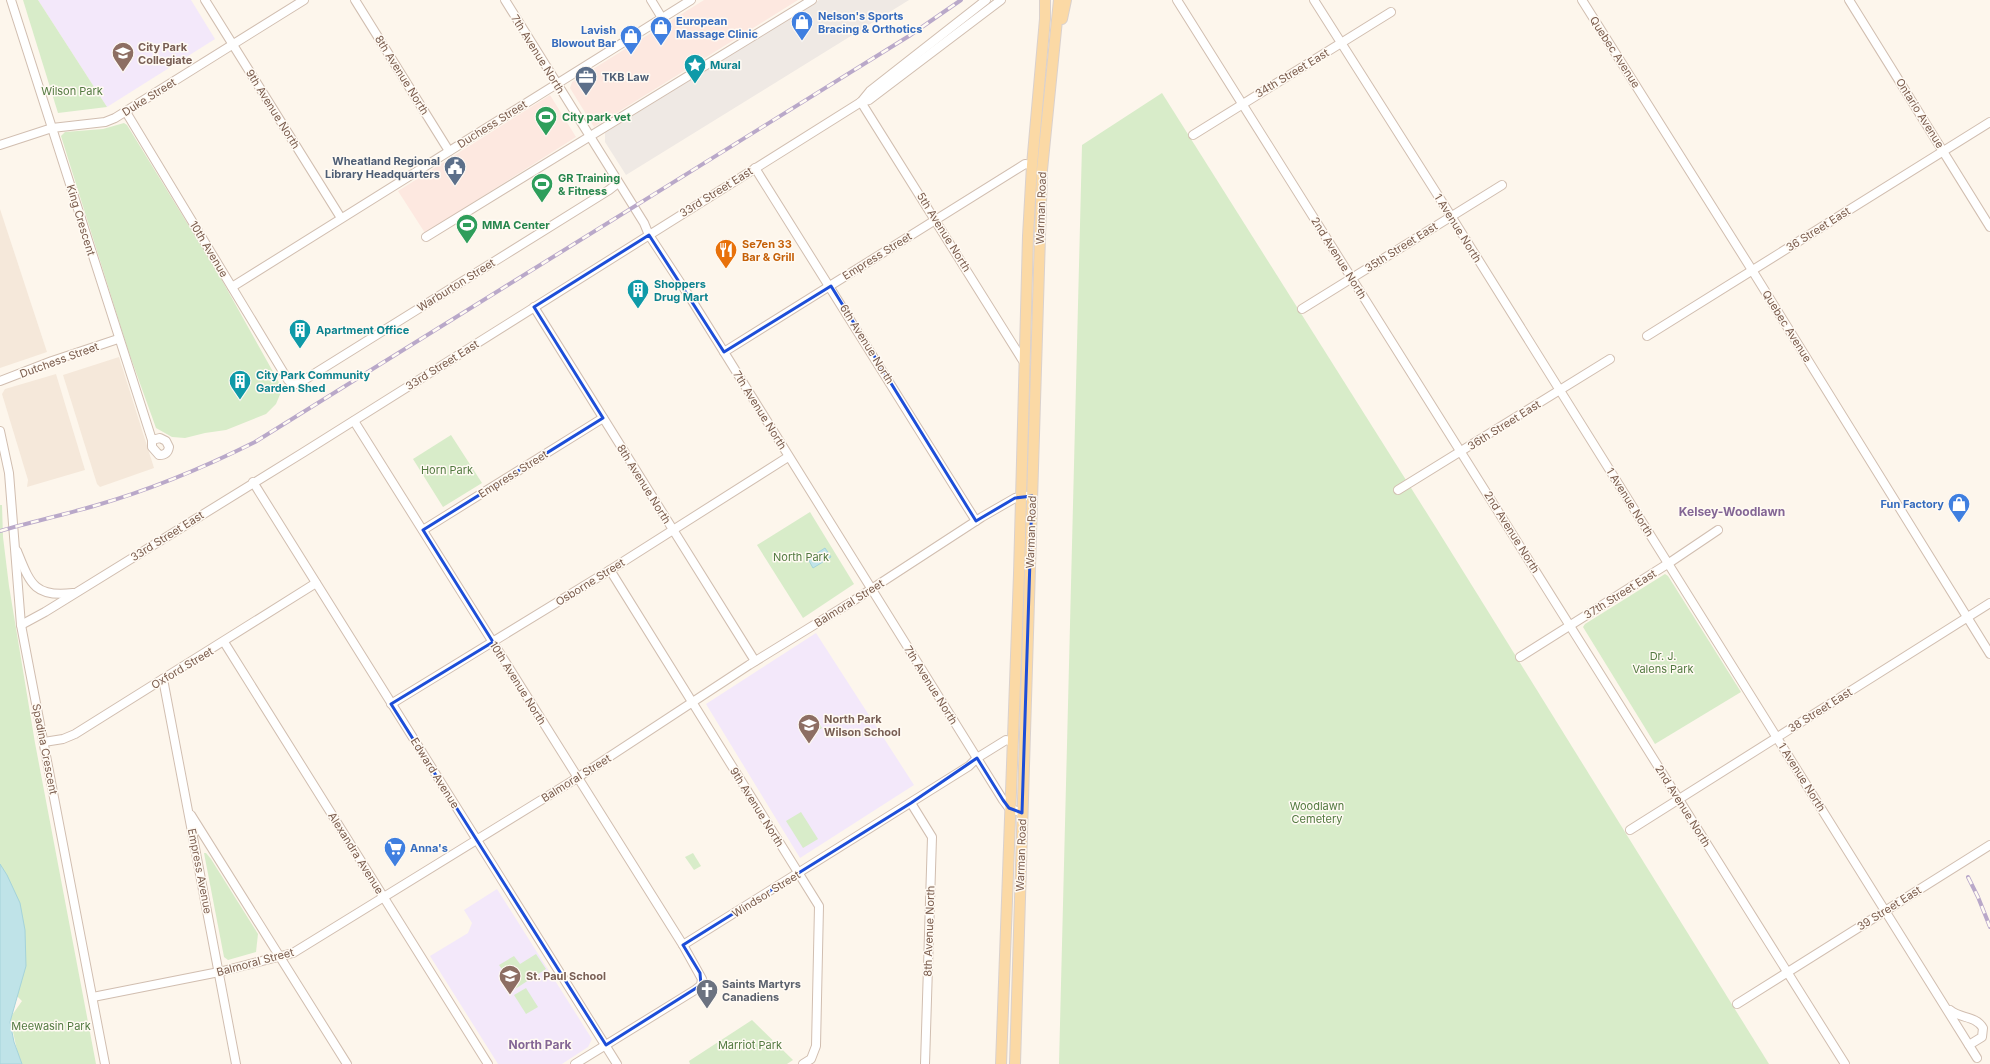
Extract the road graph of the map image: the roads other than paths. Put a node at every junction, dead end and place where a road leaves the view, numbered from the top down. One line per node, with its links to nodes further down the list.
1 (11, 0): 30 (street, King Crescent)
2 (205, 0): 24 (street, 9th Avenue North)
3 (304, 0): 24 (street, Duke Street)
4 (355, 0): 34 (street, 8th Avenue North)
5 (505, 0): 25 (street, 7th Avenue North)
6 (651, 0): 20 (street)
7 (691, 0): 20 (street, Duchess Street)
8 (812, 0): 32 (street)
9 (986, 0): 26 (street, 33rd Street East)
10 (1001, 0): 26 (street, 33rd Street East)
11 (1038, 0): 21 (main road)
12 (1045, 0): 21 (main road, Warman Road)
13 (1059, 0): 22 (main road, Warman Road)
14 (1066, 0): 22 (main road)
15 (1177, 0): 27 (street, 2nd Avenue North)
16 (1314, 0): 23 (street, 1 Avenue North)
17 (1582, 0): 46 (street, Quebec Avenue)
18 (1849, 0): 35 (street, Ontario Avenue)
19 (1391, 12): 23 (street, 34th Street East)
20 (662, 18): 25 (street, Duchess Street)
21 (1045, 19): 36 (main road, Warman Road)
22 (1055, 40): 69 (main road, Warman Road)
23 (1341, 43): 27 (street, 34th Street East); 40 (street, 1 Avenue North)
24 (232, 44): 28 (street, Duke Street); 41 (street, 9th Avenue North)
25 (557, 83): 32 (street, 7th Avenue North); 34 (street, Duchess Street)
26 (861, 102): 37 (street, 33rd Street East); 42 (street, 5th Avenue North)
27 (1242, 104): 31 (street, 34th Street East); 47 (street, 2nd Avenue North)
28 (126, 112): 30 (street, Duke Street); 49 (street, 10th Avenue)
29 (1990, 122): 35 (street, 36 Street East)
30 (52, 128): 33 (street, Duke Street); 53 (street, King Crescent)
31 (1193, 135)
32 (589, 137): 38 (street, 7th Avenue North); 45 (street)
33 (0, 145)
34 (449, 151): 41 (street, Duchess Street)
35 (1943, 151): 43 (street, Ontario Avenue); 46 (street, 36 Street East)
36 (1032, 165): 42 (street, Empress Street); 56 (main road, Warman Road)
37 (755, 168): 44 (street, 33rd Street East); 48 (street, 6th Avenue North)
38 (618, 183): 44 (street, 7th Avenue North); 58 (street, Warburton Street)
39 (1502, 185): 40 (street, 35th Street East)
40 (1451, 216): 47 (street, 35th Street East); 59 (street, 1 Avenue North)
41 (341, 218): 49 (street, Duchess Street)
42 (936, 220): 48 (street, Empress Street); 56 (street, 5th Avenue North)
43 (1990, 227)
44 (649, 235): 50 (street, 33rd Street East); 54 (street, 7th Avenue North)
45 (426, 237)
46 (1752, 270): 52 (street, 36 Street East); 81 (street, Quebec Avenue)
47 (1352, 278): 51 (street, 35th Street East); 64 (street, 2nd Avenue North)
48 (831, 286): 54 (street, Empress Street); 70 (street, 6th Avenue North)
49 (232, 287): 58 (street, 10th Avenue)
50 (534, 307): 60 (street, 8th Avenue North); 61 (street, 33rd Street East)
51 (1302, 309)
52 (1647, 336)
53 (118, 339): 57 (street, Dutchess Street); 63 (street, King Crescent)
54 (724, 352): 65 (street, 7th Avenue North)
55 (1610, 359): 59 (street, 36th Street East)
56 (1025, 364): 68 (main road, Warman Road)
57 (0, 381)
58 (293, 385)
59 (1559, 391): 64 (street, 36th Street East); 75 (street, 1 Avenue North)
60 (603, 418): 71 (street, Empress Street); 72 (street, 8th Avenue North)
61 (354, 421): 66 (street, 33rd Street East); 71 (street, 10th Avenue North)
62 (0, 432): 74 (street, Spadina Crescent)
63 (152, 440)
64 (1461, 451): 67 (street, 36th Street East); 83 (street, 2nd Avenue North)
65 (788, 457): 72 (street, Osborne Street); 78 (street, 7th Avenue North)
66 (253, 482): 77 (street, Edward Avenue); 79 (street, 33rd Street East)
67 (1398, 490)
68 (1021, 496): 69 (street, Balmoral Street); 70 (street, Balmoral Street); 94 (main road, Warman Road)
69 (1032, 496): 101 (main road, Warman Road)
70 (976, 521): 78 (street, Balmoral Street)
71 (423, 530): 85 (street, 10th Avenue North)
72 (673, 530): 76 (street, Osborne Street); 88 (street, 8th Avenue North)
73 (1718, 530): 75 (street, 37th Street East)
74 (14, 545): 79 (street); 82 (street, Spadina Crescent)
75 (1669, 563): 83 (street, 37th Street East); 92 (street, 1 Avenue North)
76 (610, 570): 85 (street, Osborne Street); 90 (street, 9th Avenue North)
77 (316, 583): 84 (street, Oxford Street); 91 (street, Edward Avenue)
78 (871, 589): 88 (street, Balmoral Street); 95 (street, 7th Avenue North)
79 (76, 593): 82 (street, 33rd Street East)
80 (1990, 603): 81 (street, 38 Street East)
81 (1967, 617): 86 (street, Quebec Avenue); 92 (street, 38 Street East)
82 (21, 625): 93 (street, Spadina Crescent)
83 (1571, 626): 87 (street, 37th Street East); 97 (street, 2nd Avenue North)
84 (224, 642): 89 (street, Oxford Street); 106 (street, Alexandra Avenue)
85 (493, 642): 91 (street, Osborne Street); 96 (street, 10th Avenue North)
86 (1990, 654)
87 (1520, 657)
88 (755, 661): 90 (street, Balmoral Street)
89 (163, 679): 93 (street, Oxford Street); 100 (street, Empress Avenue)
90 (691, 702): 96 (street, Balmoral Street); 105 (street, 9th Avenue North)
91 (391, 704): 103 (street, Edward Avenue)
92 (1777, 737): 97 (street, 38 Street East); 107 (street, 1 Avenue North)
93 (44, 742): 112 (street, Spadina Crescent)
94 (1012, 742): 95 (street, Windsor Street); 99 (main road, Warman Road)
95 (977, 758): 98 (street, Windsor Street); 99 (street, 7th Avenue North)
96 (577, 778): 103 (street, Balmoral Street); 108 (street, 10th Avenue North)
97 (1679, 799): 102 (street, 38 Street East); 110 (street, 2nd Avenue North)
98 (911, 803): 105 (street, Windsor Street); 125 (street, 8th Avenue North)
99 (1009, 808): 101 (street); 126 (main road, Warman Road)
100 (188, 811): 109 (street); 111 (street, Empress Avenue)
101 (1022, 813): 127 (main road, Warman Road)
102 (1630, 830)
103 (476, 839): 106 (street, Balmoral Street); 116 (street, Edward Avenue)
104 (1990, 844): 107 (street, 39 Street East)
105 (798, 873): 108 (street, Windsor Street); 124 (street, 9th Avenue North)
106 (384, 897): 109 (street, Balmoral Street); 121 (street, Alexandra Avenue)
107 (1886, 910): 110 (street, 39 Street East); 114 (street, 1 Avenue North)
108 (683, 945): 116 (street)
109 (280, 957): 111 (street, Balmoral Street); 120 (street)
110 (1787, 971): 113 (street, 39 Street East); 128 (street, 2nd Avenue North)
111 (219, 972): 112 (street, Balmoral Street); 119 (street, Empress Avenue)
112 (93, 997): 118 (street, Spadina Crescent)
113 (1737, 1004)
114 (1945, 1005): 115 (street, 1 Avenue North); 115 (street, 1 Avenue North)
115 (1969, 1045): 117 (street, 1 Avenue North)
116 (606, 1046): 122 (street); 123 (street, Edward Avenue)
117 (1977, 1058)
118 (105, 1064)
119 (236, 1064)
120 (347, 1064)
121 (488, 1064)
122 (575, 1064)
123 (617, 1064)
124 (803, 1064)
125 (925, 1064)
126 (1001, 1064)
127 (1015, 1064)
128 (1845, 1064)

